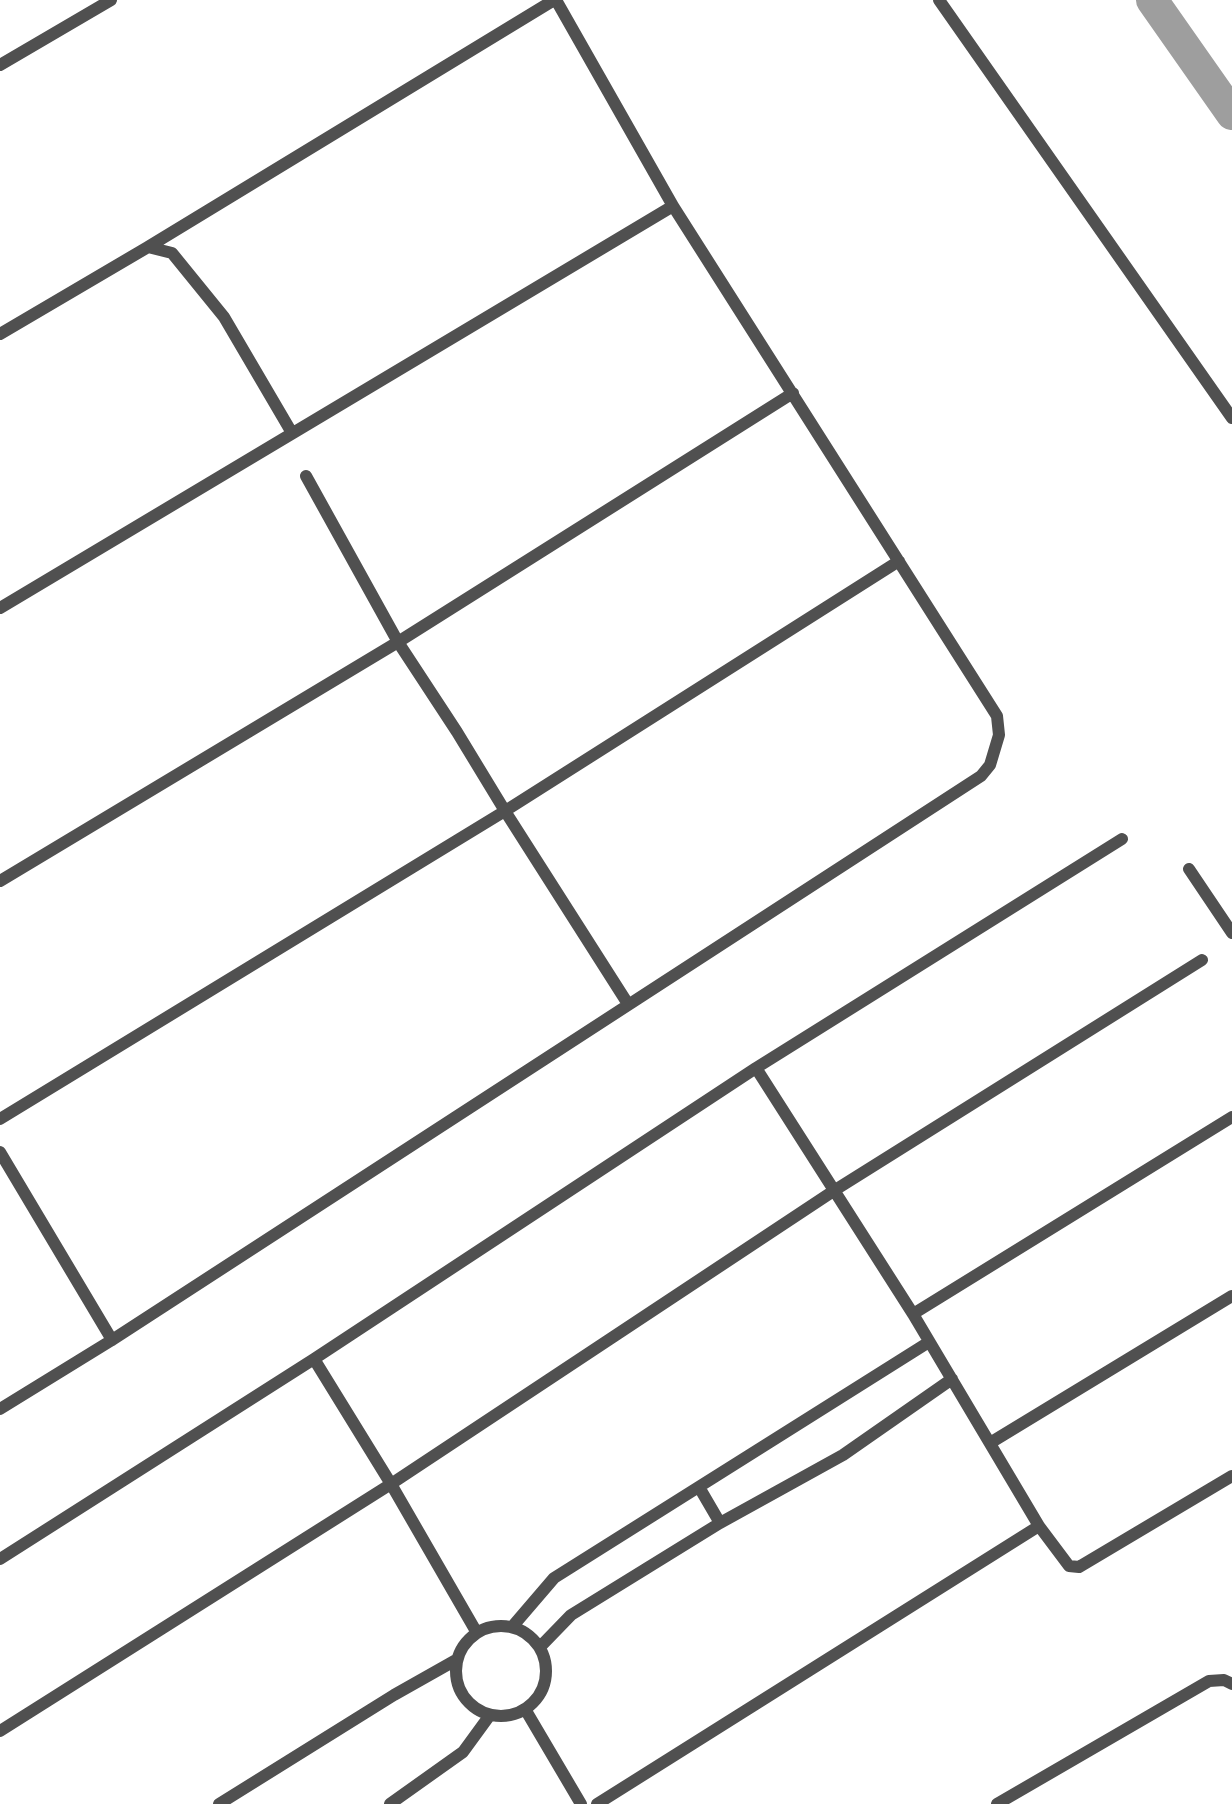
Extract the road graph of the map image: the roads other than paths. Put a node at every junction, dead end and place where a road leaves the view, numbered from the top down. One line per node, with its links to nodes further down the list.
1 (111, 0): 4 (street)
2 (555, 0): 5 (street); 6 (street)
3 (939, 0): 9 (street)
4 (0, 65)
5 (673, 206): 8 (street); 10 (street)
6 (148, 247): 7 (street); 10 (street)
7 (0, 334)
8 (793, 393): 12 (street); 14 (street)
9 (1232, 418)
10 (292, 433): 13 (street)
11 (306, 476): 14 (street)
12 (899, 561): 15 (street); 21 (street)
13 (0, 608)
14 (398, 642): 15 (street); 18 (street)
15 (505, 811): 21 (street); 24 (street)
16 (1122, 839): 22 (street)
17 (1189, 869): 19 (street)
18 (0, 880)
19 (1232, 933)
20 (1202, 960): 26 (street)
21 (628, 1004): 29 (street)
22 (756, 1068): 26 (street); 31 (street)
23 (1232, 1117): 28 (street)
24 (0, 1119)
25 (0, 1152): 29 (street)
26 (835, 1190): 28 (street); 36 (street)
27 (1232, 1296): 34 (street)
28 (914, 1314): 30 (street)
29 (112, 1340): 33 (street)
30 (929, 1342): 32 (street); 37 (street)
31 (314, 1359): 36 (street); 40 (street)
32 (952, 1379): 34 (street); 38 (street)
33 (0, 1409)
34 (990, 1443): 39 (street)
35 (1232, 1476): 39 (street)
36 (391, 1484): 42 (street); 48 (street)
37 (699, 1487): 38 (street); 41 (street)
38 (720, 1522): 43 (street)
39 (1039, 1526): 52 (street)
40 (0, 1559)
41 (512, 1627): 42 (street); 43 (street)
42 (477, 1632): 44 (street)
43 (540, 1647): 46 (street)
44 (456, 1660): 47 (street); 49 (street)
45 (1232, 1683): 53 (street)
46 (525, 1709): 47 (street); 51 (street)
47 (490, 1715): 50 (street)
48 (0, 1731)
49 (219, 1804)
50 (390, 1804)
51 (581, 1804)
52 (597, 1804)
53 (997, 1804)

